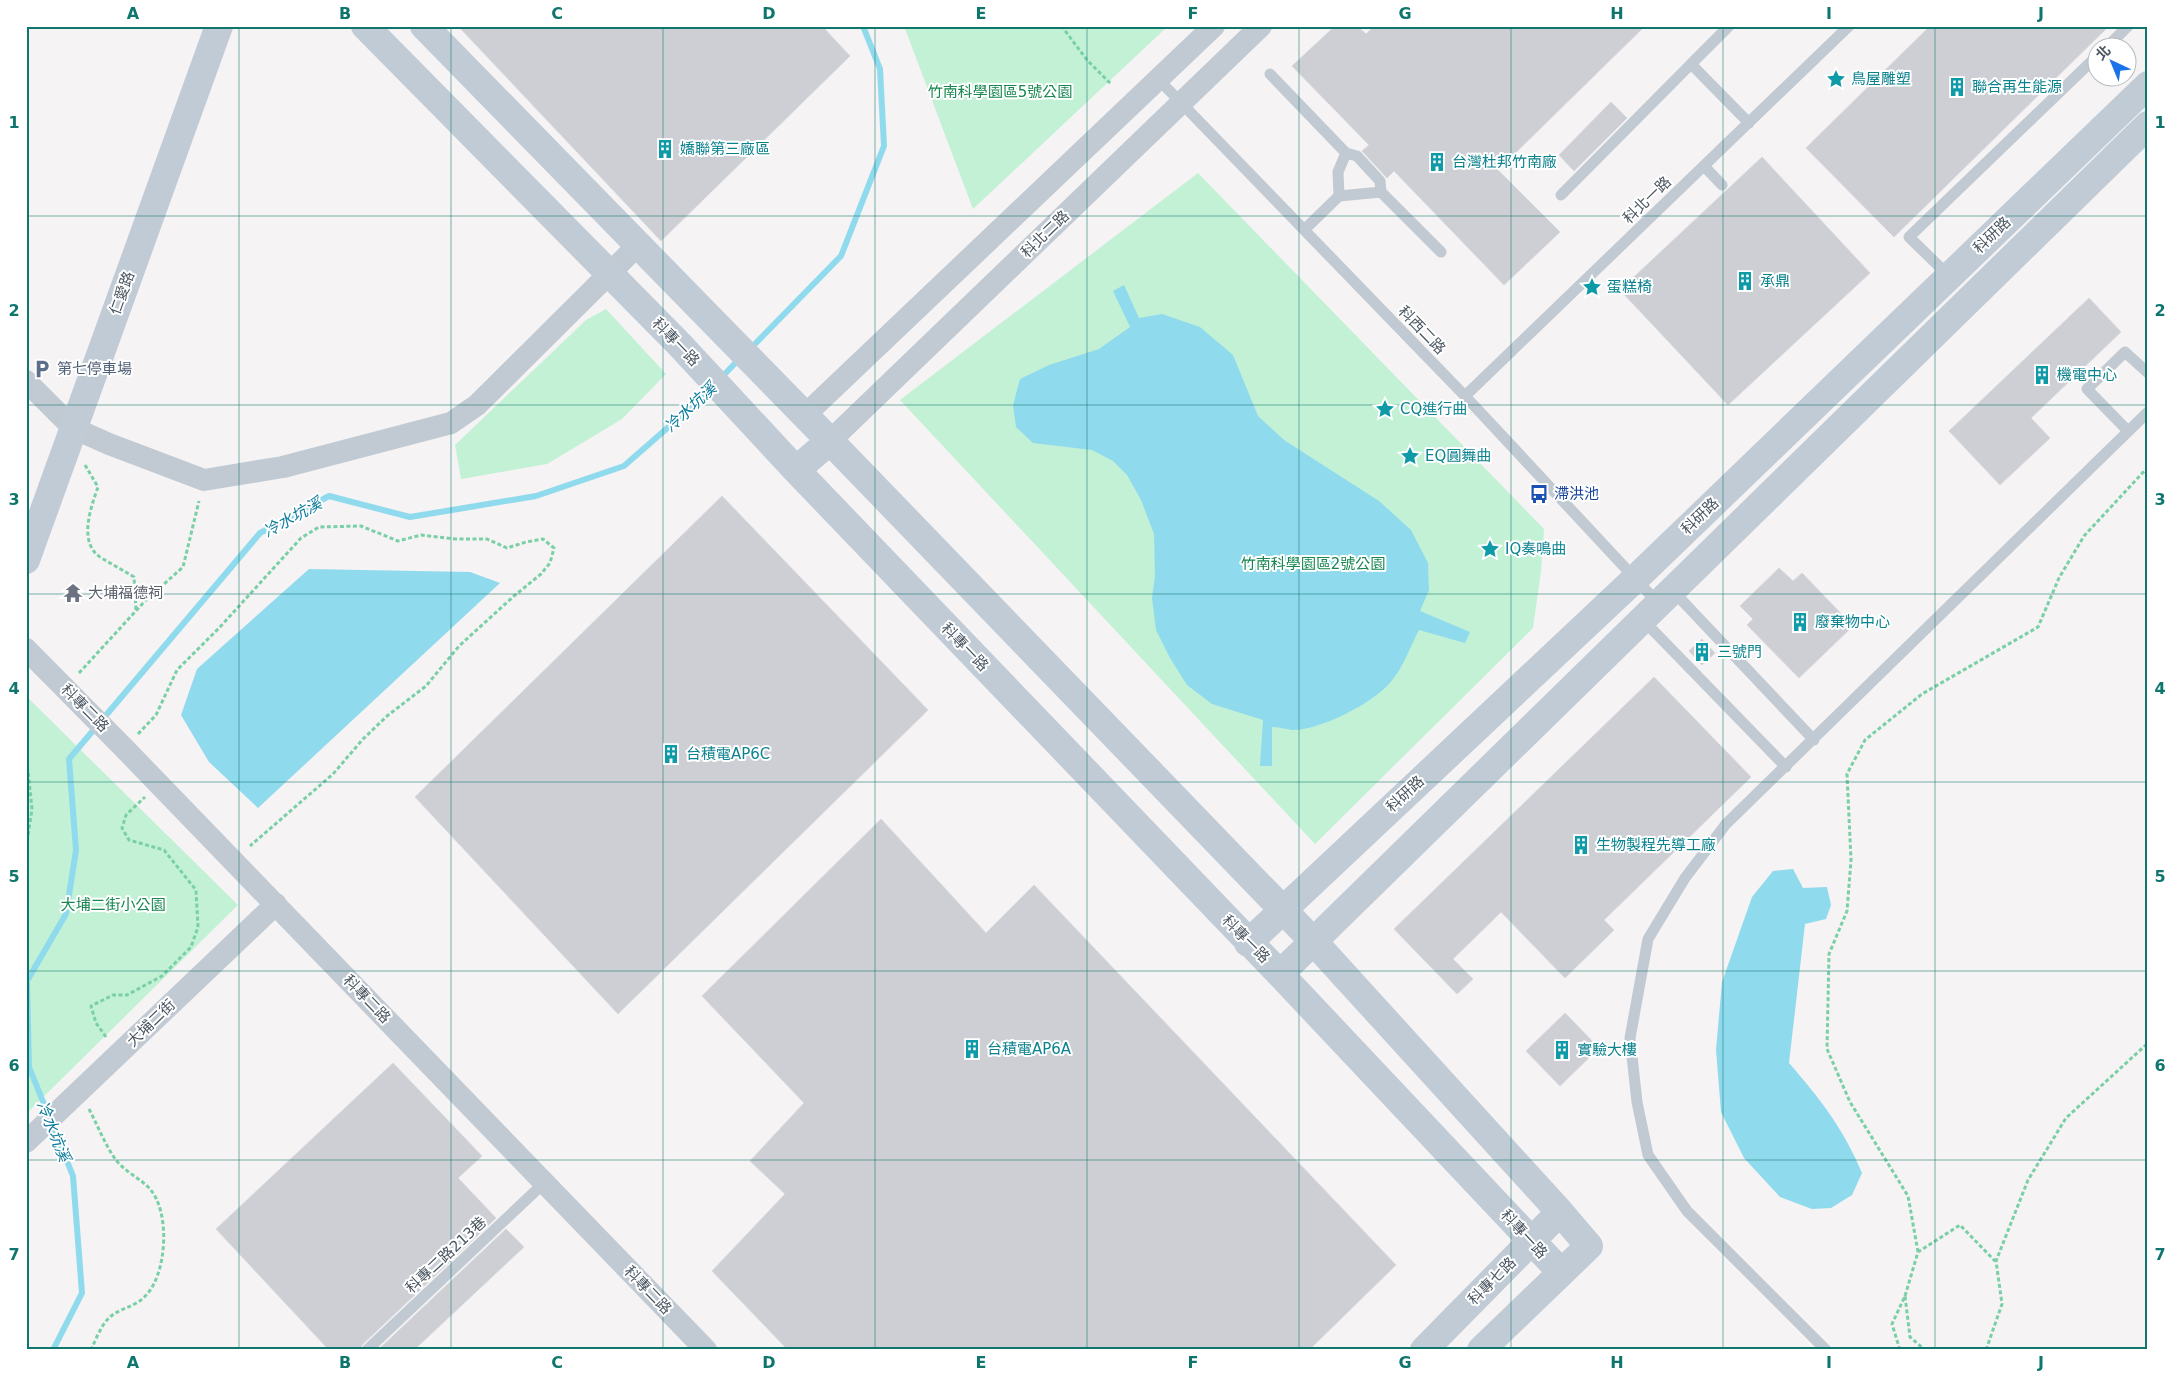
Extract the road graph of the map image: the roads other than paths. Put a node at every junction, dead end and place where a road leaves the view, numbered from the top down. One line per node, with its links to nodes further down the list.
1 (219, 26): 34 (street, 仁愛路)
2 (365, 26): 27 (street, 科專一路)
3 (424, 26): 25 (street)
4 (1214, 26): 13 (street)
5 (1261, 26): 15 (street, 科北二路)
6 (1729, 26): 10 (lane)
7 (1849, 26): 16 (lane, 科北一路)
8 (2128, 26): 9 (lane)
9 (2116, 38)
10 (1691, 64): 16 (lane); 22 (lane)
11 (2086, 67): 28 (lane)
12 (1270, 74): 18 (lane)
13 (1159, 80): 15 (lane, 科西二路); 33 (street)
14 (2148, 85): 28 (street, 科研路)
15 (1181, 103): 24 (lane, 科西二路); 36 (street, 科北二路)
16 (1749, 122): 19 (lane, 科北一路)
17 (2148, 124): 41 (street, 科研路)
18 (1346, 153): 21 (lane); 23 (lane)
19 (1704, 166): 20 (lane); 31 (lane, 科北一路)
20 (1722, 185)
21 (1381, 192): 23 (lane); 26 (lane)
22 (1561, 195)
23 (1339, 196): 24 (lane)
24 (1304, 230): 31 (lane, 科西二路)
25 (638, 245): 27 (street); 33 (street)
26 (1441, 252)
27 (608, 273): 34 (street); 37 (street, 科專一路)
28 (1949, 276): 40 (street, 科研路)
29 (2148, 373): 35 (lane)
30 (26, 382): 34 (street)
31 (1465, 396): 40 (lane, 科西二路)
32 (2148, 412): 35 (lane)
33 (804, 416): 36 (street); 37 (street)
34 (72, 428): 39 (street, 仁愛路)
35 (2128, 431): 43 (lane)
36 (830, 441): 38 (street); 46 (street)
37 (772, 445): 38 (street, 科專一路)
38 (796, 470): 48 (street, 科專一路)
39 (26, 560)
40 (1635, 579): 41 (lane, 科西二路); 46 (street, 科研路)
41 (1659, 605): 43 (lane); 44 (lane); 47 (street, 科研路)
42 (26, 649): 45 (street, 科專二路)
43 (1814, 740): 44 (lane)
44 (1786, 767): 59 (lane)
45 (276, 904): 50 (street, 大埔二街); 51 (street, 科專二路)
46 (1282, 909): 47 (street); 48 (street, 科研路)
47 (1314, 942): 49 (street, 科研路); 52 (street)
48 (1248, 943): 49 (street, 科專一路)
49 (1280, 974): 53 (street, 科專一路)
50 (33, 1136)
51 (544, 1182): 55 (lane, 科專二路213巷); 56 (street, 科專二路)
52 (1560, 1212): 53 (street, 科專七路); 54 (street)
53 (1531, 1241): 54 (street, 科專一路); 57 (street, 科專七路)
54 (1561, 1272): 58 (street)
55 (367, 1350)
56 (706, 1350)
57 (1424, 1350)
58 (1481, 1350)
59 (1826, 1350)

